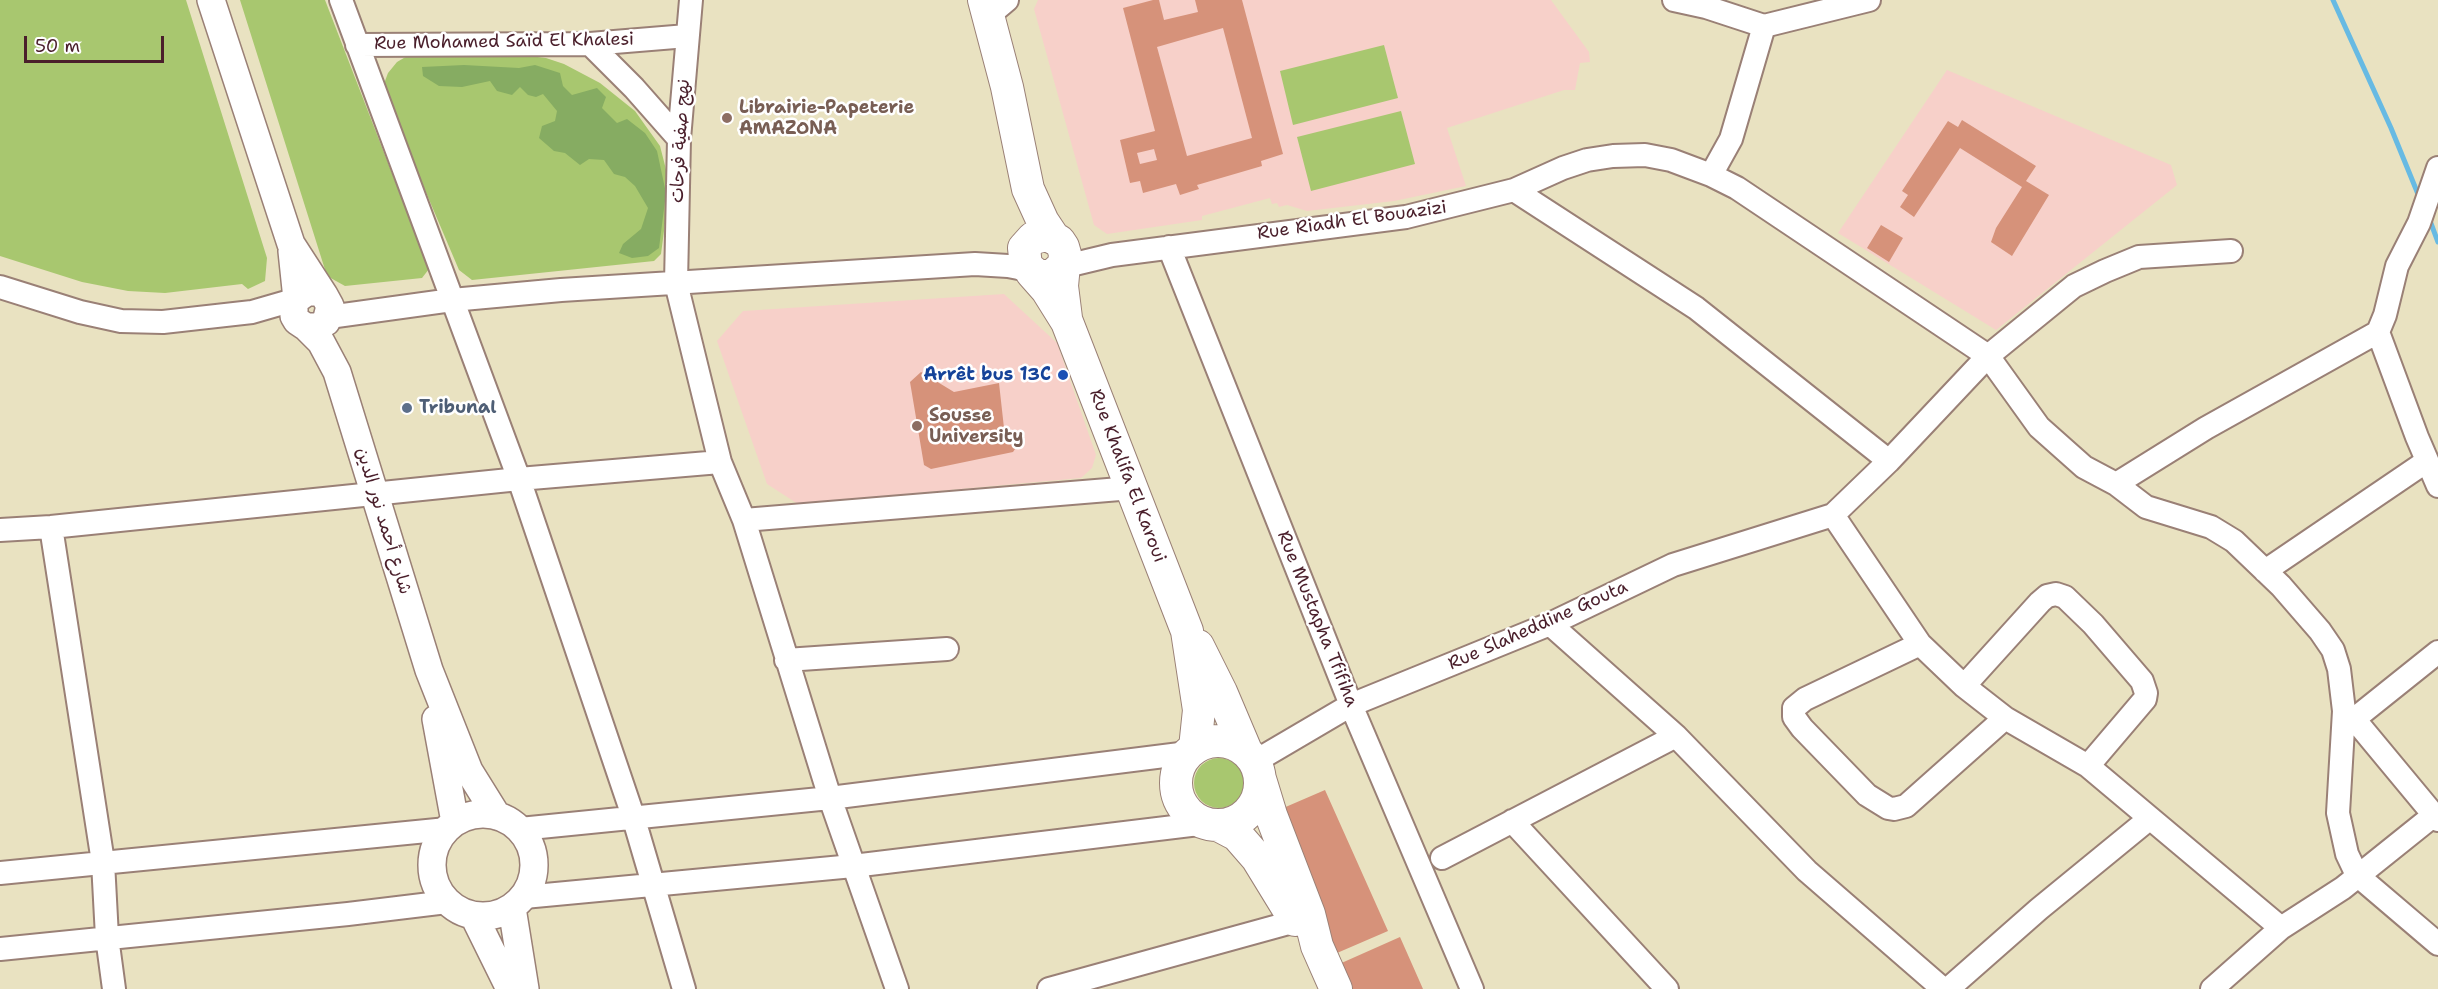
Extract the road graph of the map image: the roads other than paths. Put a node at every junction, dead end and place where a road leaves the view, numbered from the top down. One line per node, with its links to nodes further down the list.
1 (212, 0): 16 (street, شارع أحمد نور الدين)
2 (341, 0): 10 (street)
3 (691, 0): 8 (street, نهج صفية فرحات)
4 (1674, 0): 7 (street)
5 (1869, 0): 7 (street)
6 (993, 5): 14 (main road, Rue Khalifa El Karoui)
7 (1764, 26): 13 (street)
8 (687, 36): 9 (street, Rue Mohamed Saïd El Khalesi); 11 (street, نهج صفية فرحات)
9 (590, 44): 10 (street, Rue Mohamed Saïd El Khalesi); 11 (street)
10 (357, 45): 24 (street)
11 (679, 139): 21 (street, نهج صفية فرحات)
12 (2438, 168): 28 (street)
13 (1712, 176): 15 (street, Rue Riadh El Bouazizi); 29 (street, Rue Riadh El Bouazizi)
14 (1028, 189): 18 (main road, Rue Khalifa El Karoui); 20 (main road, Rue Khalifa El Karoui)
15 (1514, 190): 17 (street, Rue Riadh El Bouazizi); 30 (street)
16 (291, 244): 23 (street, شارع أحمد نور الدين); 26 (street, شارع أحمد نور الدين)
17 (1169, 247): 18 (street, Rue Riadh El Bouazizi); 51 (street, Rue Mustapha Tfifiha)
18 (1058, 249): 20 (main road); 27 (main road, Rue Khalifa El Karoui)
19 (2231, 251): 29 (street)
20 (1028, 264): 21 (street); 27 (main road, Rue Khalifa El Karoui)
21 (676, 283): 24 (street); 32 (street, نهج صفية فرحات)
22 (0, 287): 25 (street)
23 (297, 299): 25 (street); 26 (street, شارع أحمد نور الدين)
24 (452, 300): 26 (street); 33 (street)
25 (252, 312): 26 (street)
26 (317, 312): 37 (street, شارع أحمد نور الدين)
27 (1067, 322): 36 (main road, Rue Khalifa El Karoui)
28 (2378, 332): 31 (street); 34 (street)
29 (1988, 356): 30 (street); 34 (street)
30 (1889, 461): 38 (street)
31 (2427, 461): 35 (street); 42 (street)
32 (720, 462): 33 (street); 39 (street, نهج صفية فرحات)
33 (519, 479): 37 (street); 60 (street)
34 (2116, 484): 42 (street)
35 (2438, 486)
36 (1132, 489): 39 (street); 44 (main road, Rue Khalifa El Karoui)
37 (375, 495): 40 (street); 49 (street, شارع أحمد نور الدين)
38 (1833, 515): 43 (street, Rue Slaheddine Gouta); 45 (street)
39 (744, 520): 48 (street, نهج صفية فرحات)
40 (51, 527): 41 (street); 68 (street)
41 (0, 530)
42 (2265, 571): 53 (street)
43 (1550, 624): 51 (street, Rue Slaheddine Gouta); 54 (street)
44 (1187, 631): 55 (main road, Rue Khalifa El Karoui); 56 (main road, Rue Khalifa El Karoui)
45 (1920, 644): 50 (street); 52 (street)
46 (947, 649): 48 (street)
47 (2438, 652): 53 (street)
48 (786, 660): 58 (street, نهج صفية فرحات)
49 (429, 670): 59 (street); 65 (street)
50 (1964, 686): 52 (street); 57 (street)
51 (1351, 705): 56 (street, Rue Slaheddine Gouta); 89 (street, Rue Mustapha Tfifiha)
52 (2005, 718): 57 (street)
53 (2349, 724): 61 (street); 71 (street)
54 (1676, 736): 63 (street); 91 (street)
55 (1192, 751): 56 (main road); 58 (street); 64 (main road)
56 (1254, 764): 64 (main road); 80 (main road, Rue Khalifa El Karoui)
57 (2088, 766): 62 (street)
58 (830, 798): 60 (street); 69 (street, نهج صفية فرحات)
59 (497, 816): 65 (street); 66 (street)
60 (633, 816): 66 (street); 72 (street)
61 (2436, 818): 71 (street)
62 (2149, 819): 77 (street); 92 (street)
63 (1512, 820): 67 (street); 90 (street)
64 (1213, 824): 69 (street); 76 (main road)
65 (451, 826): 68 (street); 73 (street)
66 (520, 829): 74 (street)
67 (1442, 858)
68 (103, 862): 70 (street); 78 (street)
69 (853, 866): 72 (street); 86 (street, نهج صفية فرحات)
70 (0, 873)
71 (2357, 875): 77 (street); 79 (street)
72 (653, 885): 74 (street); 85 (street)
73 (447, 902): 75 (street); 78 (street)
74 (518, 903): 75 (street); 84 (street)
75 (474, 916): 83 (street)
76 (1296, 921): 80 (main road); 87 (street)
77 (2281, 928): 93 (street)
78 (107, 937): 81 (street); 82 (street)
79 (2438, 944)
80 (1317, 946): 88 (main road)
81 (0, 949)
82 (114, 989)
83 (510, 989)
84 (525, 989)
85 (684, 989)
86 (897, 989)
87 (1049, 989)
88 (1335, 989)
89 (1472, 989)
90 (1667, 989)
91 (1943, 989)
92 (1948, 989)
93 (2212, 989)

